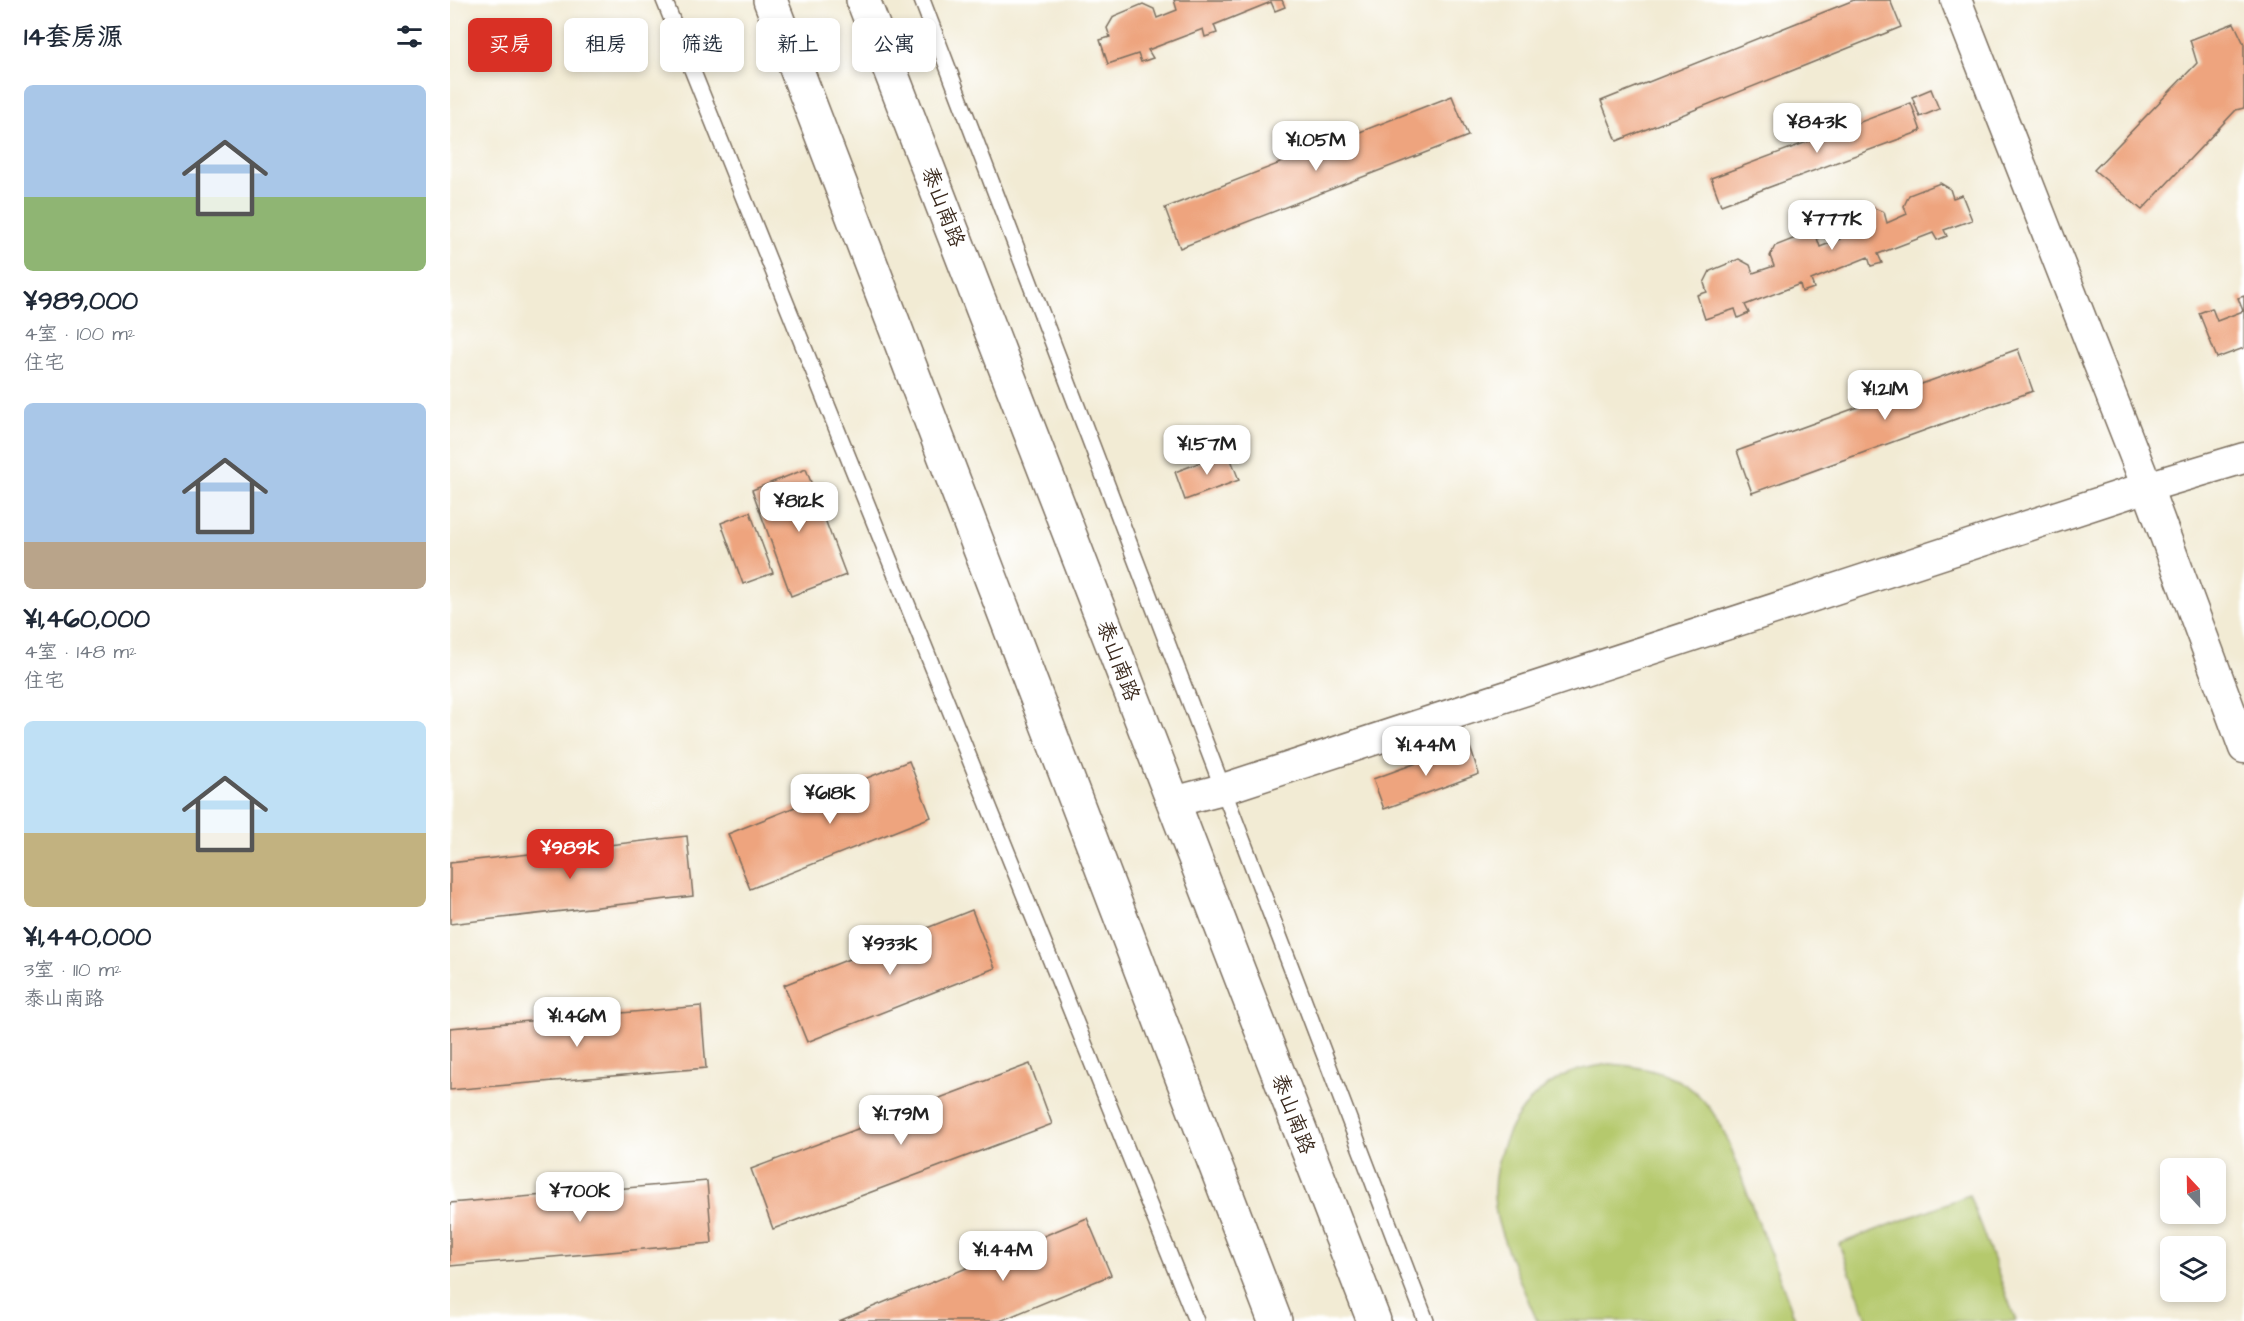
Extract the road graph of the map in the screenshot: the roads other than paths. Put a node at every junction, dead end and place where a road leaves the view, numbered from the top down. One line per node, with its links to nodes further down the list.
1 (664, 0): 11 (lane)
2 (770, 0): 12 (street)
3 (863, 0): 10 (street, 泰山南路)
4 (922, 0): 9 (lane)
5 (1956, 0): 7 (street)
6 (2244, 458): 7 (street)
7 (2147, 487): 8 (street); 9 (street)
8 (2244, 748)
9 (1223, 789): 10 (street); 14 (lane)
10 (1173, 802): 13 (street, 泰山南路)
11 (1196, 1321)
12 (1275, 1321)
13 (1374, 1321)
14 (1426, 1321)

